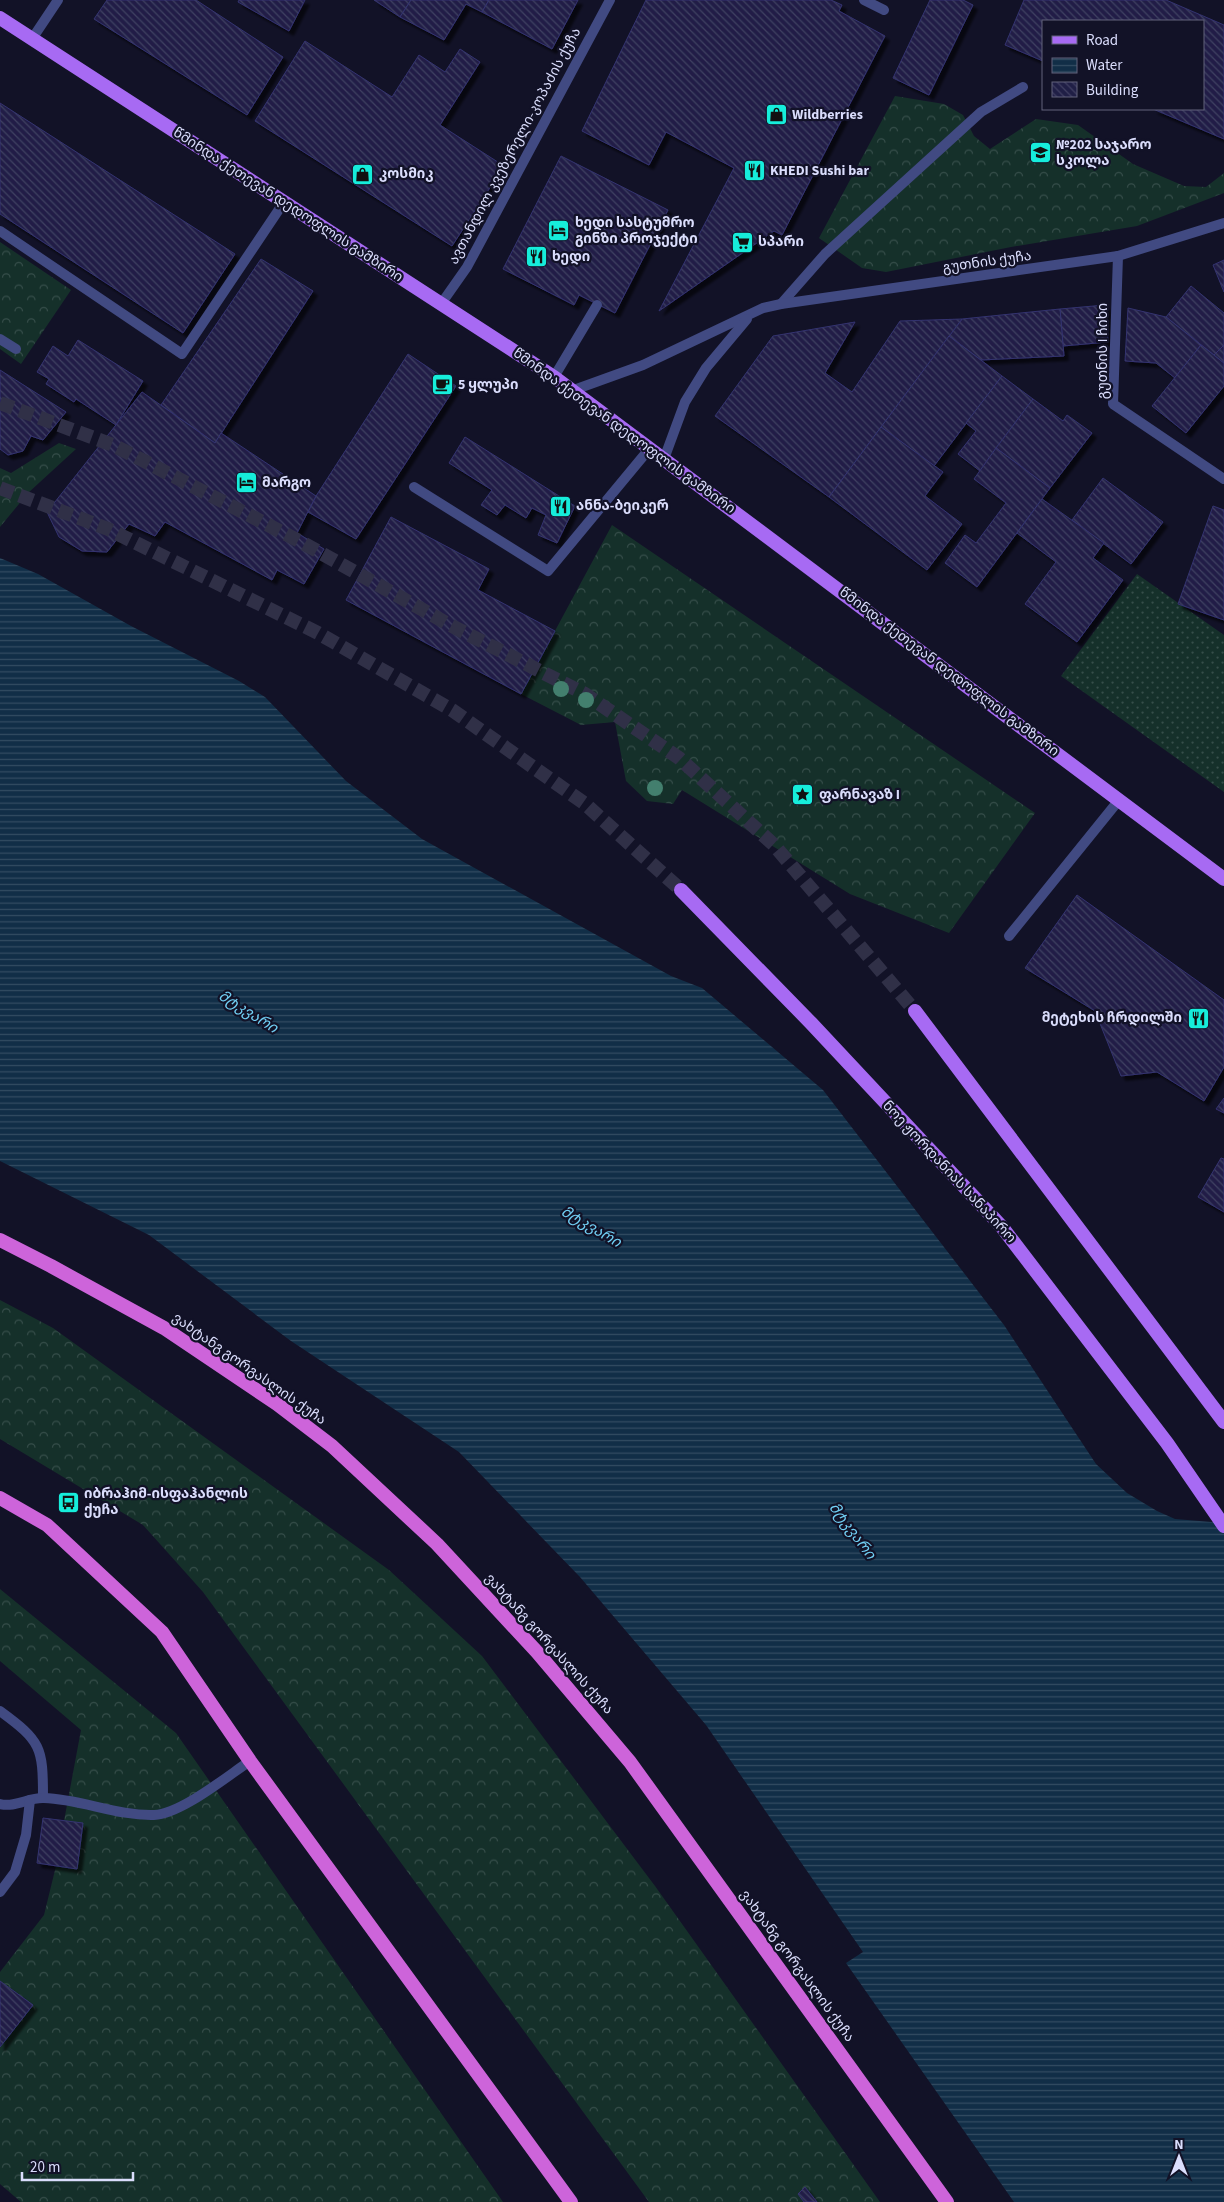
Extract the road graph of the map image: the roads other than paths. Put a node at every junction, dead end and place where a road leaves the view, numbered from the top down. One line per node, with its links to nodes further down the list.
1 (58, 0): 6 (street)
2 (610, 0): 12 (street, ავთანდილ კვეზერელი-კოპაძის ქუჩა)
3 (864, 0): 4 (street)
4 (884, 10)
5 (0, 18): 6 (main road, წმინდა ქეთევან დედოფლის გამზირი)
6 (32, 39): 8 (main road, წმინდა ქეთევან დედოფლის გამზირი)
7 (1023, 87): 13 (street)
8 (284, 202): 10 (street); 12 (main road, წმინდა ქეთევან დედოფლის გამზირი)
9 (1224, 223): 11 (street, გუთნის ქუჩა)
10 (0, 231)
11 (1118, 256): 13 (street, გუთნის ქუჩა); 22 (street, გუთნის I ჩიხი)
12 (441, 304): 18 (main road, წმინდა ქეთევან დედოფლის გამზირი)
13 (781, 304): 15 (street, გუთნის ქუჩა)
14 (597, 305): 18 (street)
15 (751, 314): 19 (street, გუთნის ქუჩა); 21 (street, გუთნის ქუჩა)
16 (0, 339): 17 (street)
17 (16, 350)
18 (554, 378): 19 (main road, წმინდა ქეთევან დედოფლის გამზირი)
19 (571, 391): 20 (main road, წმინდა ქეთევან დედოფლის გამზირი)
20 (650, 448): 21 (main road, წმინდა ქეთევან დედოფლის გამზირი); 23 (street)
21 (664, 459): 24 (main road, წმინდა ქეთევან დედოფლის გამზირი)
22 (1224, 479)
23 (414, 487)
24 (1119, 800): 25 (main road, წმინდა ქეთევან დედოფლის გამზირი); 27 (street)
25 (1224, 879)
26 (681, 890): 32 (main road, ნოე ჟორდანიას სანაპირო)
27 (1009, 936)
28 (915, 1011): 30 (main road)
29 (0, 1240): 40 (highway, ვახტანგ გორგასლის ქუჩა)
30 (1224, 1422)
31 (0, 1498): 34 (highway)
32 (1224, 1526)
33 (0, 1711): 35 (street)
34 (250, 1761): 35 (street); 39 (highway)
35 (43, 1797): 36 (street)
36 (30, 1800): 37 (street); 38 (street)
37 (0, 1804)
38 (0, 1892)
39 (571, 2202)
40 (947, 2202)

